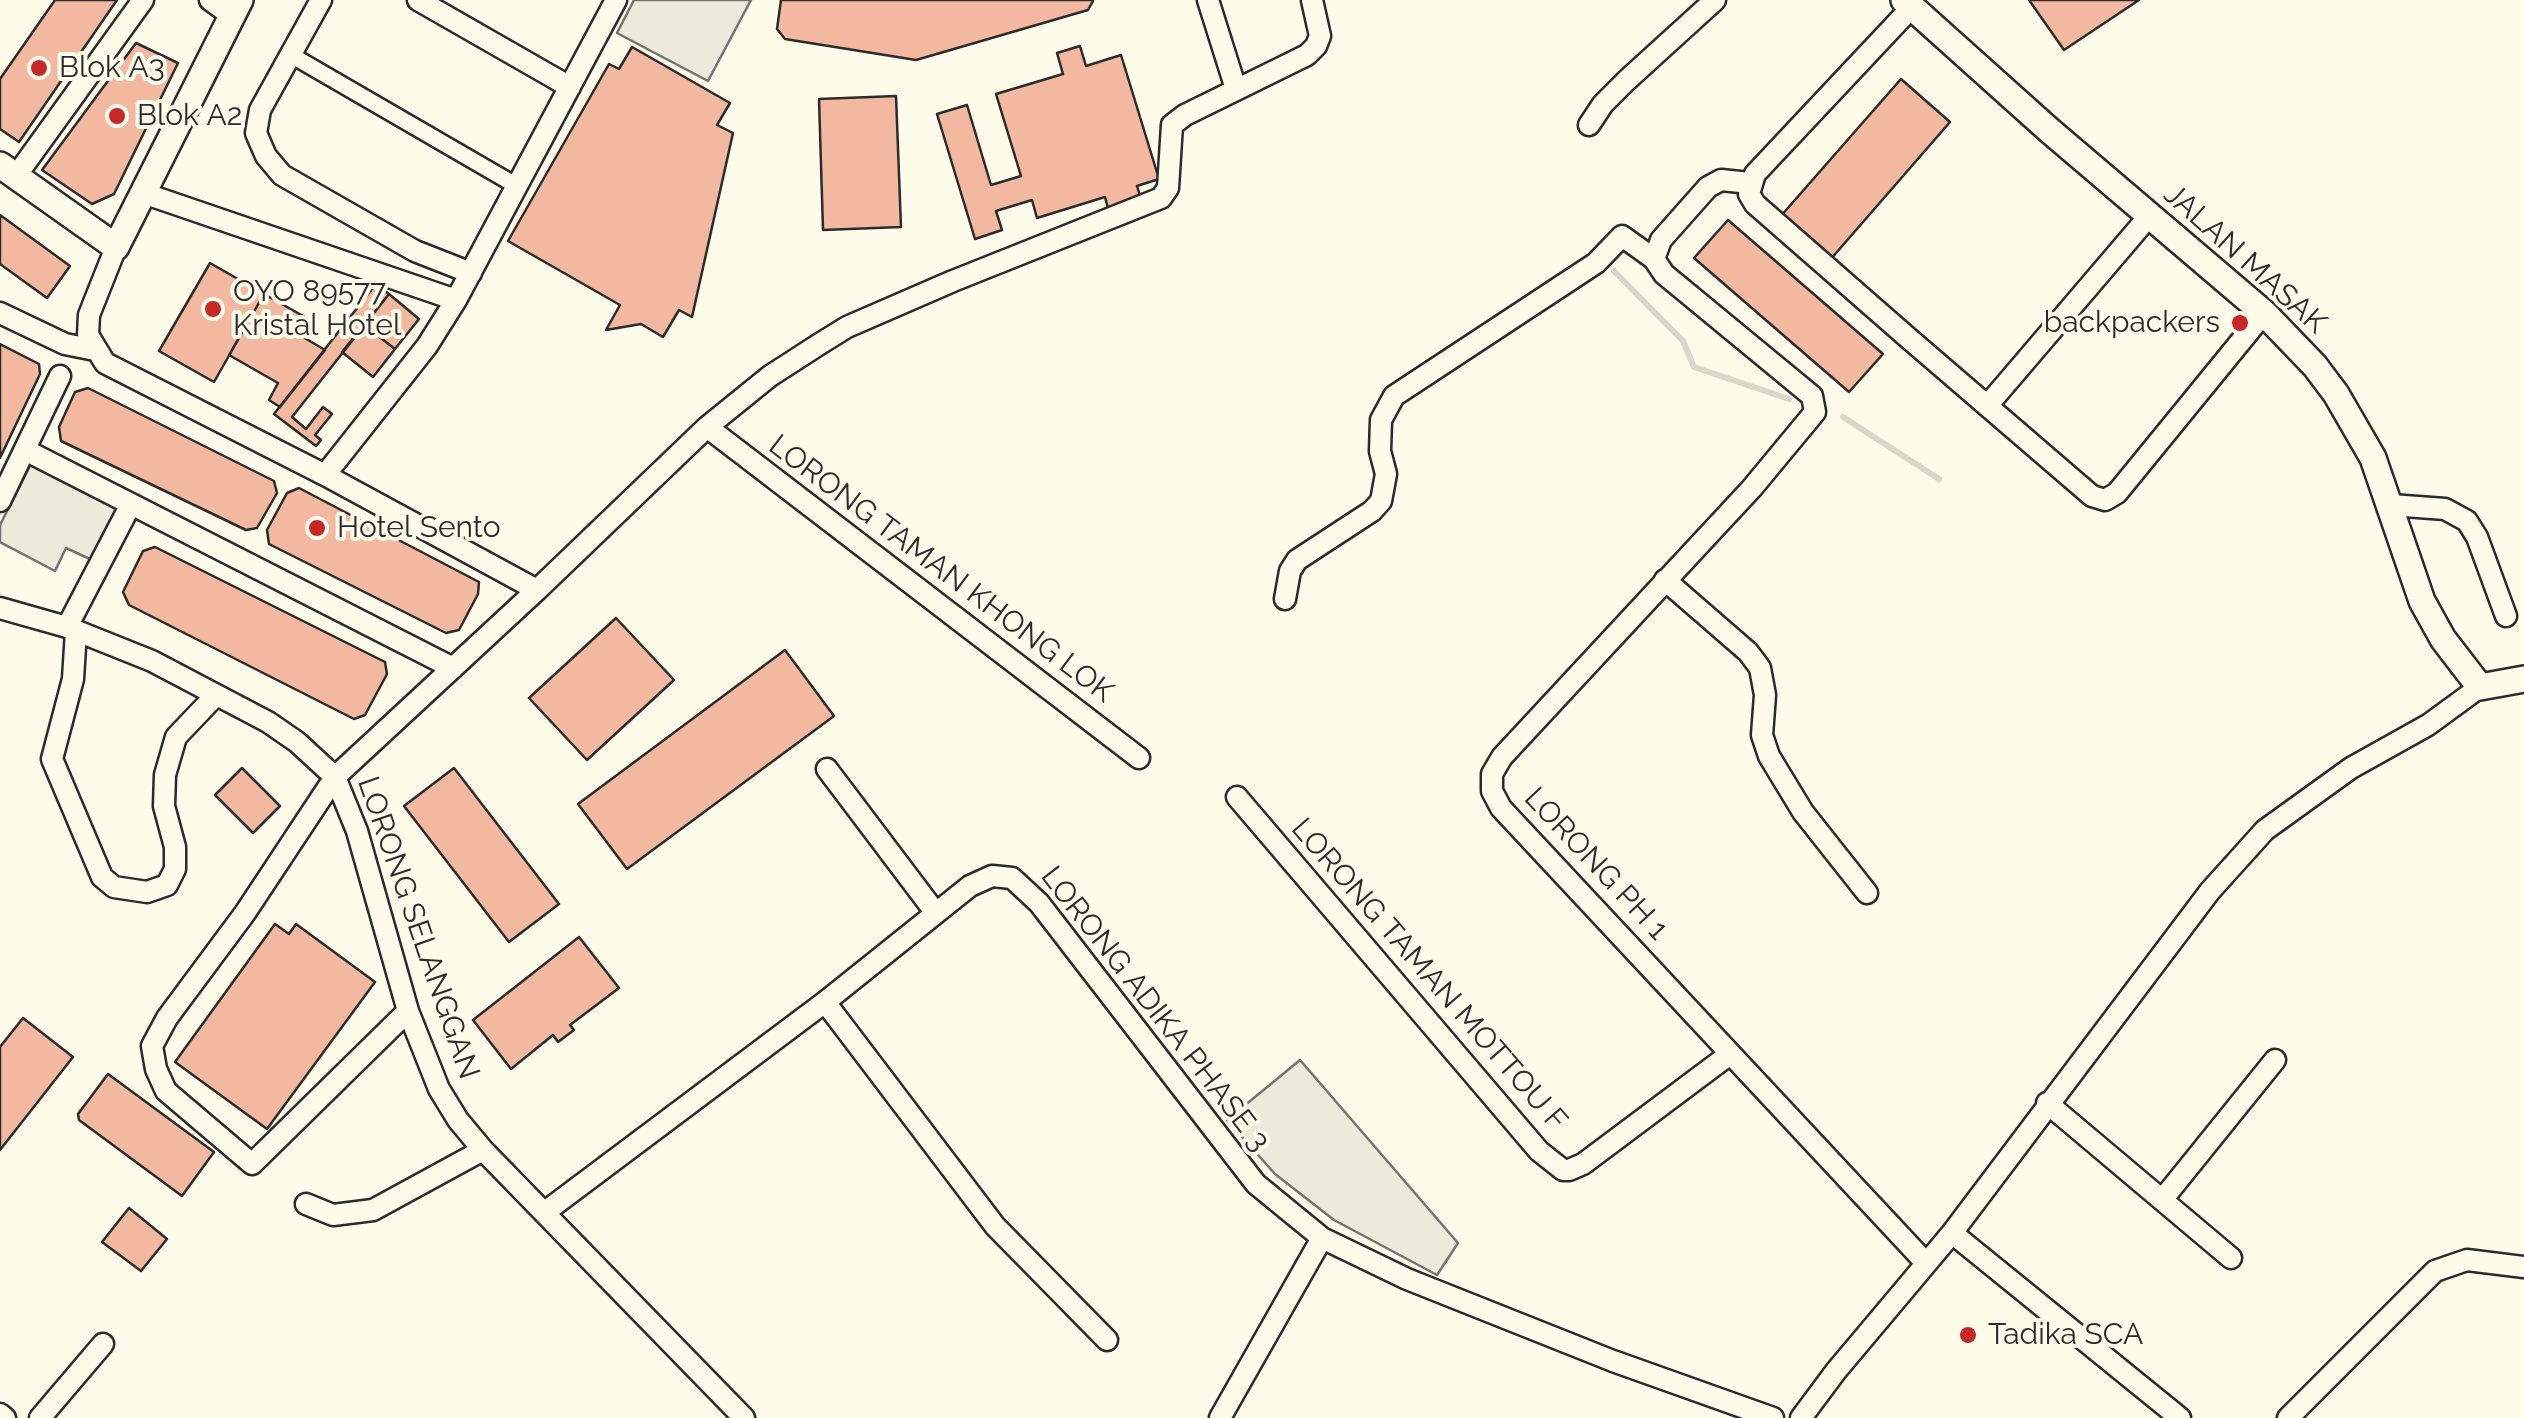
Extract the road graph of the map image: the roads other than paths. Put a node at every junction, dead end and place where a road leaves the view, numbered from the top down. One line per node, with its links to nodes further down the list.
1 (143, 0): 15 (street)
2 (210, 0): 10 (street)
3 (321, 0): 11 (street)
4 (418, 0): 12 (street)
5 (616, 0): 12 (street)
6 (1208, 0): 13 (street)
7 (1312, 0): 13 (street)
8 (1715, 0): 14 (street)
9 (1908, 4): 16 (street); 19 (street, JALAN MASAK)
10 (236, 8): 18 (street)
11 (290, 55): 17 (street); 22 (street)
12 (570, 87): 17 (street)
13 (1236, 89): 29 (street)
14 (1589, 126)
15 (8, 170): 20 (street)
16 (1750, 183): 21 (street); 28 (street)
17 (517, 186): 22 (street)
18 (143, 193): 20 (street); 23 (street)
19 (2150, 215): 25 (street, JALAN MASAK); 28 (street)
20 (116, 247): 26 (street)
21 (1654, 259): 35 (street, LORONG PH 1); 37 (street)
22 (471, 273): 23 (street)
23 (456, 300): 31 (street)
24 (0, 313): 26 (street)
25 (2264, 313): 28 (street); 34 (street, JALAN MASAK)
26 (95, 350): 31 (street)
27 (60, 376): 30 (street)
28 (1988, 406)
29 (707, 427): 36 (street); 45 (street, LORONG TAMAN KHONG LOK)
30 (25, 450): 32 (street); 33 (street)
31 (325, 475): 36 (street)
32 (0, 501)
33 (131, 504): 40 (street); 41 (street)
34 (2390, 505): 39 (street); 43 (street, JALAN MASAK)
35 (1664, 580): 49 (street); 53 (street, LORONG PH 1)
36 (537, 590): 41 (street)
37 (1285, 599)
38 (0, 608): 40 (street, LORONG SELANGGAN)
39 (2506, 616)
40 (72, 629): 44 (street, LORONG SELANGGAN); 44 (street)
41 (454, 668): 47 (street)
42 (2524, 680): 43 (street)
43 (2480, 687): 55 (street)
44 (216, 696): 47 (street, LORONG SELANGGAN)
45 (1139, 758)
46 (827, 769): 50 (street)
47 (335, 777): 52 (street, LORONG SELANGGAN); 52 (street)
48 (1237, 798): 53 (street, LORONG TAMAN MOTTOU F)
49 (1866, 893)
50 (935, 912): 51 (street, LORONG ADIKA PHASE 3); 61 (street, LORONG ADIKA PHASE 3)
51 (824, 1002): 59 (street, LORONG ADIKA PHASE 3); 65 (street)
52 (408, 1010): 56 (street, LORONG SELANGGAN)
53 (1730, 1054): 63 (street, LORONG PH 1)
54 (2276, 1060): 57 (street)
55 (2047, 1104): 57 (street); 60 (street)
56 (483, 1150): 58 (street); 59 (street, LORONG SELANGGAN)
57 (2162, 1200): 62 (street)
58 (306, 1204)
59 (544, 1212): 68 (street, LORONG SELANGGAN)
60 (1952, 1233): 63 (street); 72 (street)
61 (1322, 1238): 69 (street); 70 (street, LORONG ADIKA PHASE 3)
62 (2231, 1258)
63 (1925, 1262): 71 (street)
64 (2524, 1268): 73 (street)
65 (1107, 1340)
66 (103, 1344): 67 (street)
67 (40, 1418)
68 (744, 1418)
69 (1220, 1418)
70 (1773, 1418)
71 (1801, 1418)
72 (2180, 1418)
73 (2288, 1418)

